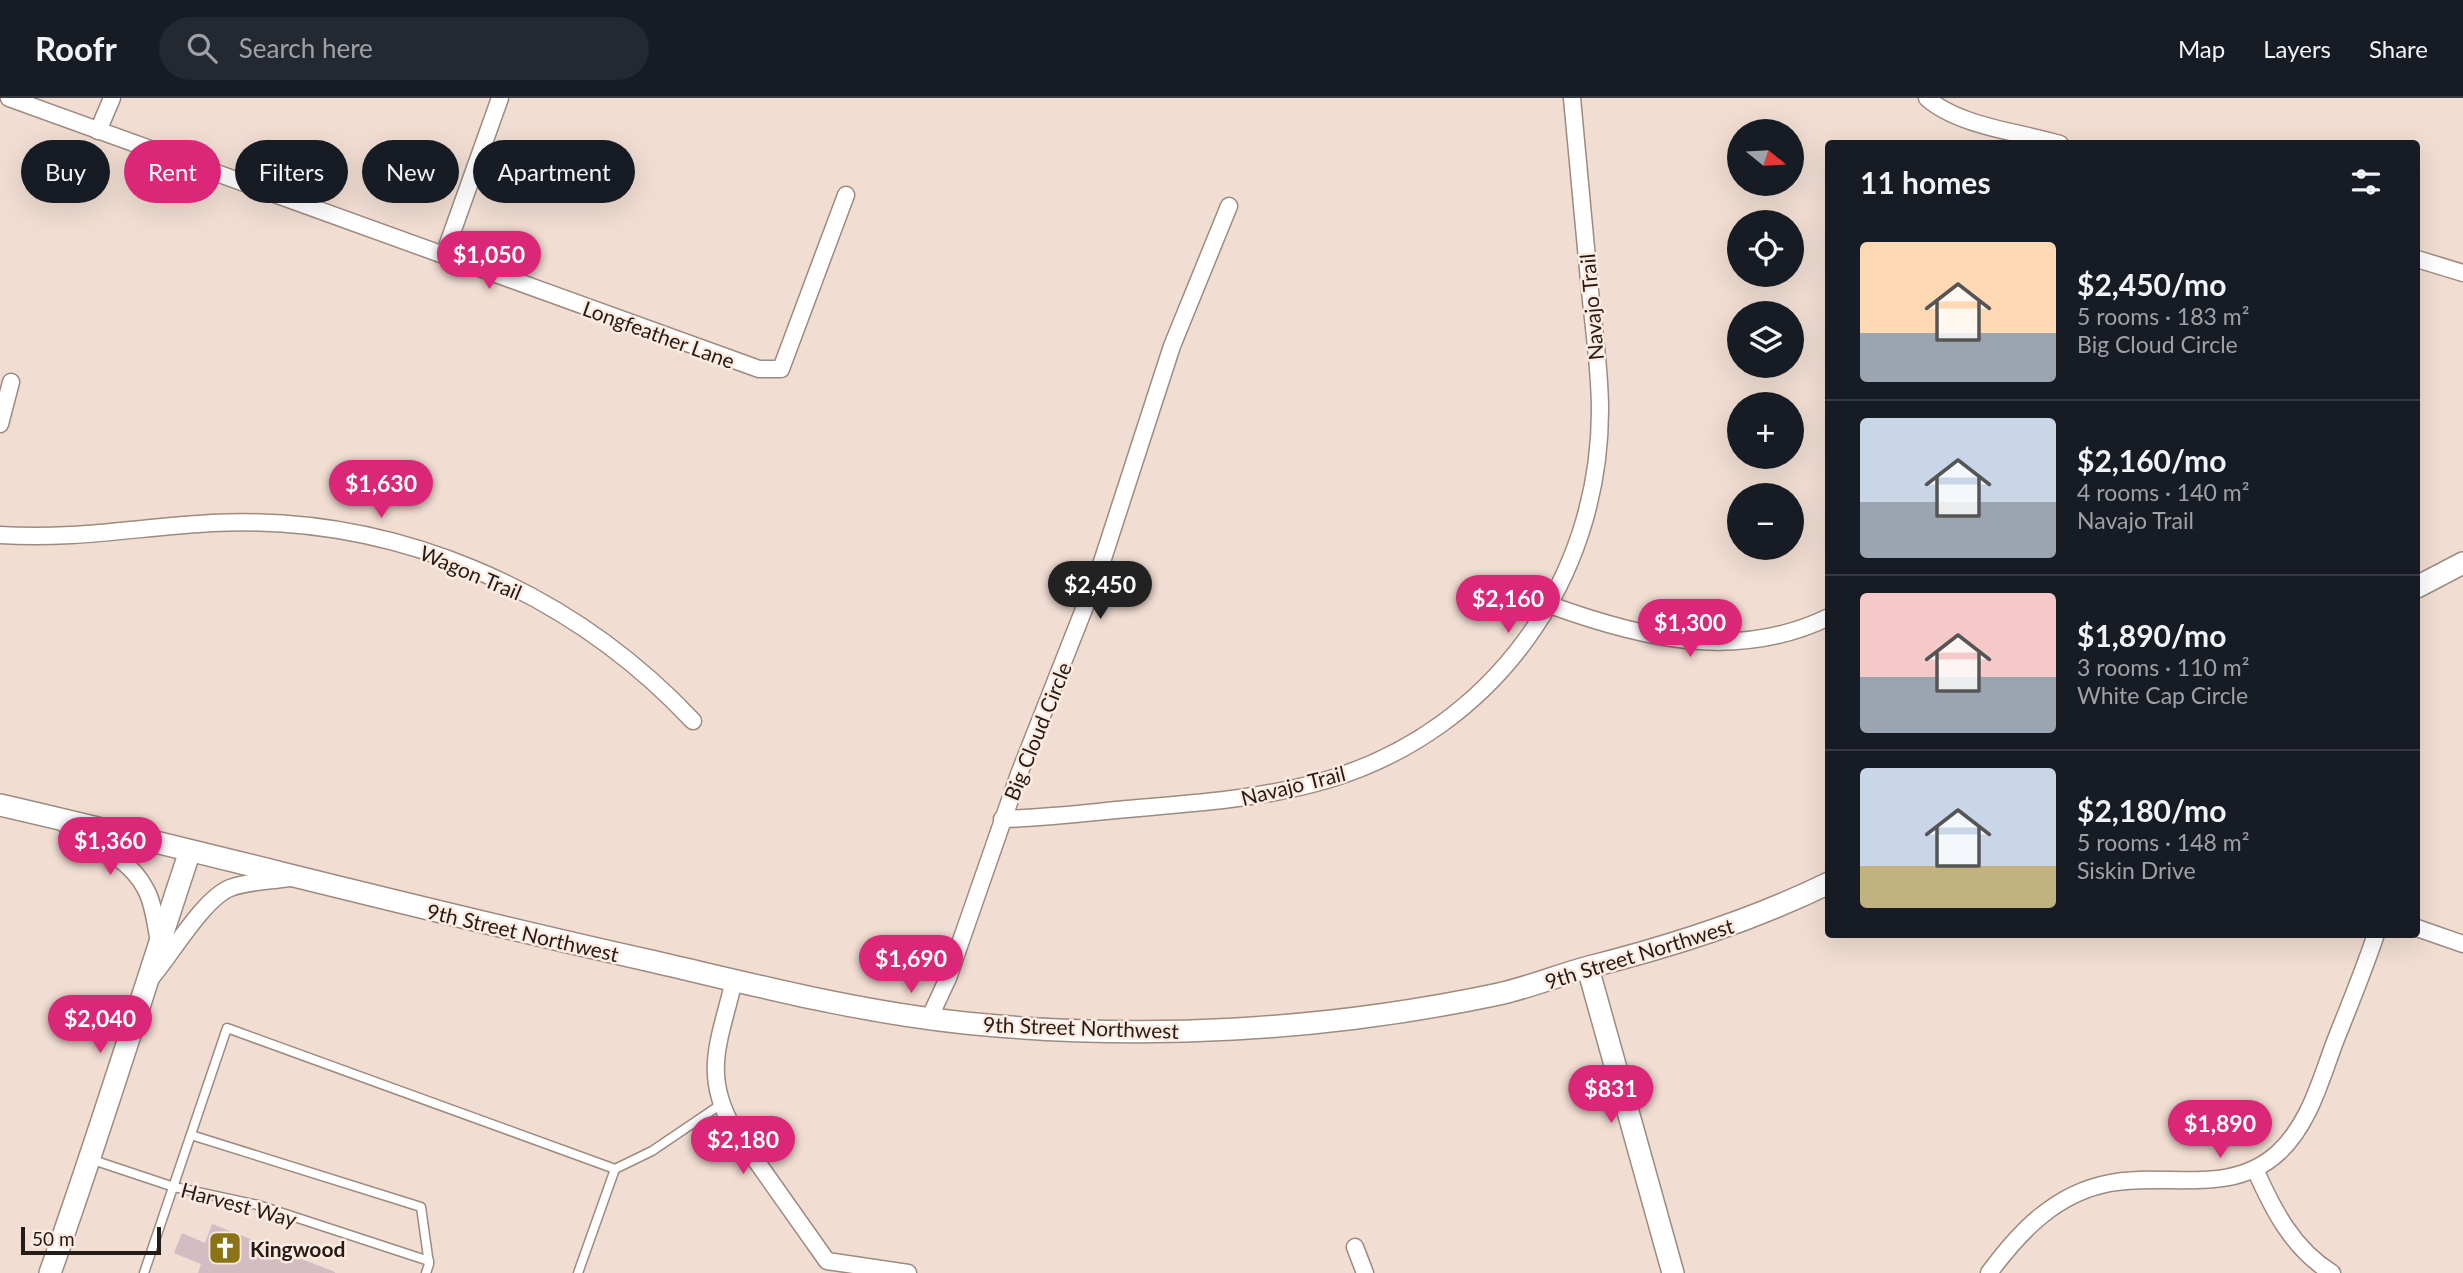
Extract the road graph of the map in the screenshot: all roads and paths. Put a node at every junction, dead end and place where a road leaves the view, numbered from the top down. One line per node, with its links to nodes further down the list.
1 (9, 98): 6 (street, Longfeather Lane)
2 (111, 98): 6 (street)
3 (500, 98): 10 (street)
4 (1572, 98): 18 (street, Navajo Trail)
5 (1927, 98): 7 (street)
6 (98, 131): 10 (street, Longfeather Lane)
7 (2045, 140)
8 (846, 195): 10 (street, Longfeather Lane)
9 (1229, 206): 23 (street, Big Cloud Circle)
10 (444, 255)
11 (2420, 259): 12 (street)
12 (2463, 273)
13 (11, 382): 14 (street)
14 (0, 424)
15 (0, 535): 20 (street, Wagon Trail)
16 (2463, 563): 17 (street)
17 (2420, 585)
18 (1550, 605): 19 (street); 23 (street, Navajo Trail)
19 (1825, 619)
20 (693, 721)
21 (0, 806): 22 (street, 9th Street Northwest)
22 (55, 818): 24 (street, 9th Street Northwest); 29 (street)
23 (1002, 819): 34 (street, Big Cloud Circle)
24 (190, 851): 25 (street, 9th Street Northwest); 29 (street)
25 (293, 878): 32 (street, 9th Street Northwest); 33 (street)
26 (1825, 885): 31 (street, 9th Street Northwest)
27 (2420, 929): 30 (street)
28 (2374, 938): 39 (street)
29 (159, 941): 33 (street)
30 (2463, 944)
31 (1587, 968): 34 (street, 9th Street Northwest); 50 (street)
32 (734, 980): 34 (street, 9th Street Northwest); 35 (street)
33 (145, 985): 37 (street)
34 (929, 1019)
35 (720, 1105): 38 (lane); 43 (street)
36 (191, 1135): 38 (lane); 40 (lane); 42 (lane)
37 (89, 1159): 40 (lane, Harvest Way); 44 (street)
38 (615, 1169): 47 (lane)
39 (2255, 1169): 51 (street); 52 (street)
40 (174, 1187): 42 (lane, Harvest Way); 45 (lane)
41 (1355, 1247): 49 (street)
42 (429, 1261): 46 (lane)
43 (825, 1267): 48 (street)
44 (50, 1273)
45 (144, 1273)
46 (426, 1273)
47 (578, 1273)
48 (908, 1273)
49 (1365, 1273)
50 (1673, 1273)
51 (1989, 1273)
52 (2332, 1273)

